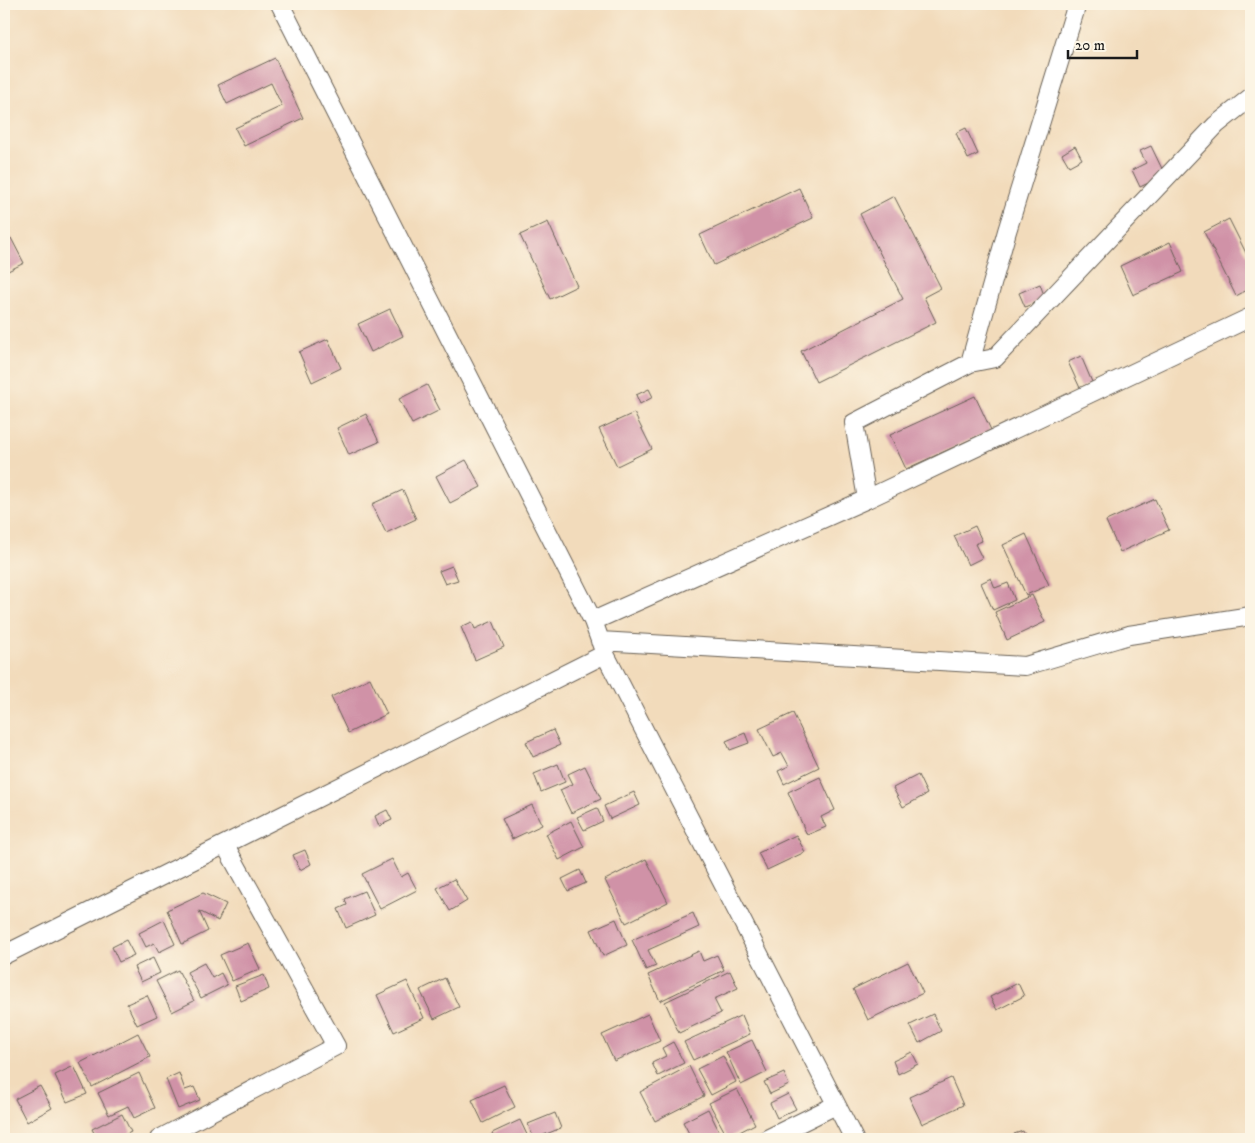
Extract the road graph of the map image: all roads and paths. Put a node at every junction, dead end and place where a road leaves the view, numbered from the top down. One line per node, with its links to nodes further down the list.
1 (280, 4): 8 (street)
2 (1077, 4): 5 (street)
3 (1251, 97): 5 (street)
4 (1251, 317): 6 (street)
5 (970, 363): 6 (street)
6 (867, 499): 8 (street)
7 (1251, 616): 9 (street)
8 (593, 621): 9 (street)
9 (603, 648): 10 (street); 12 (street)
10 (225, 845): 11 (street); 13 (street)
11 (4, 955)
12 (836, 1105): 14 (street); 15 (street)
13 (159, 1139)
14 (767, 1139)
15 (854, 1139)

